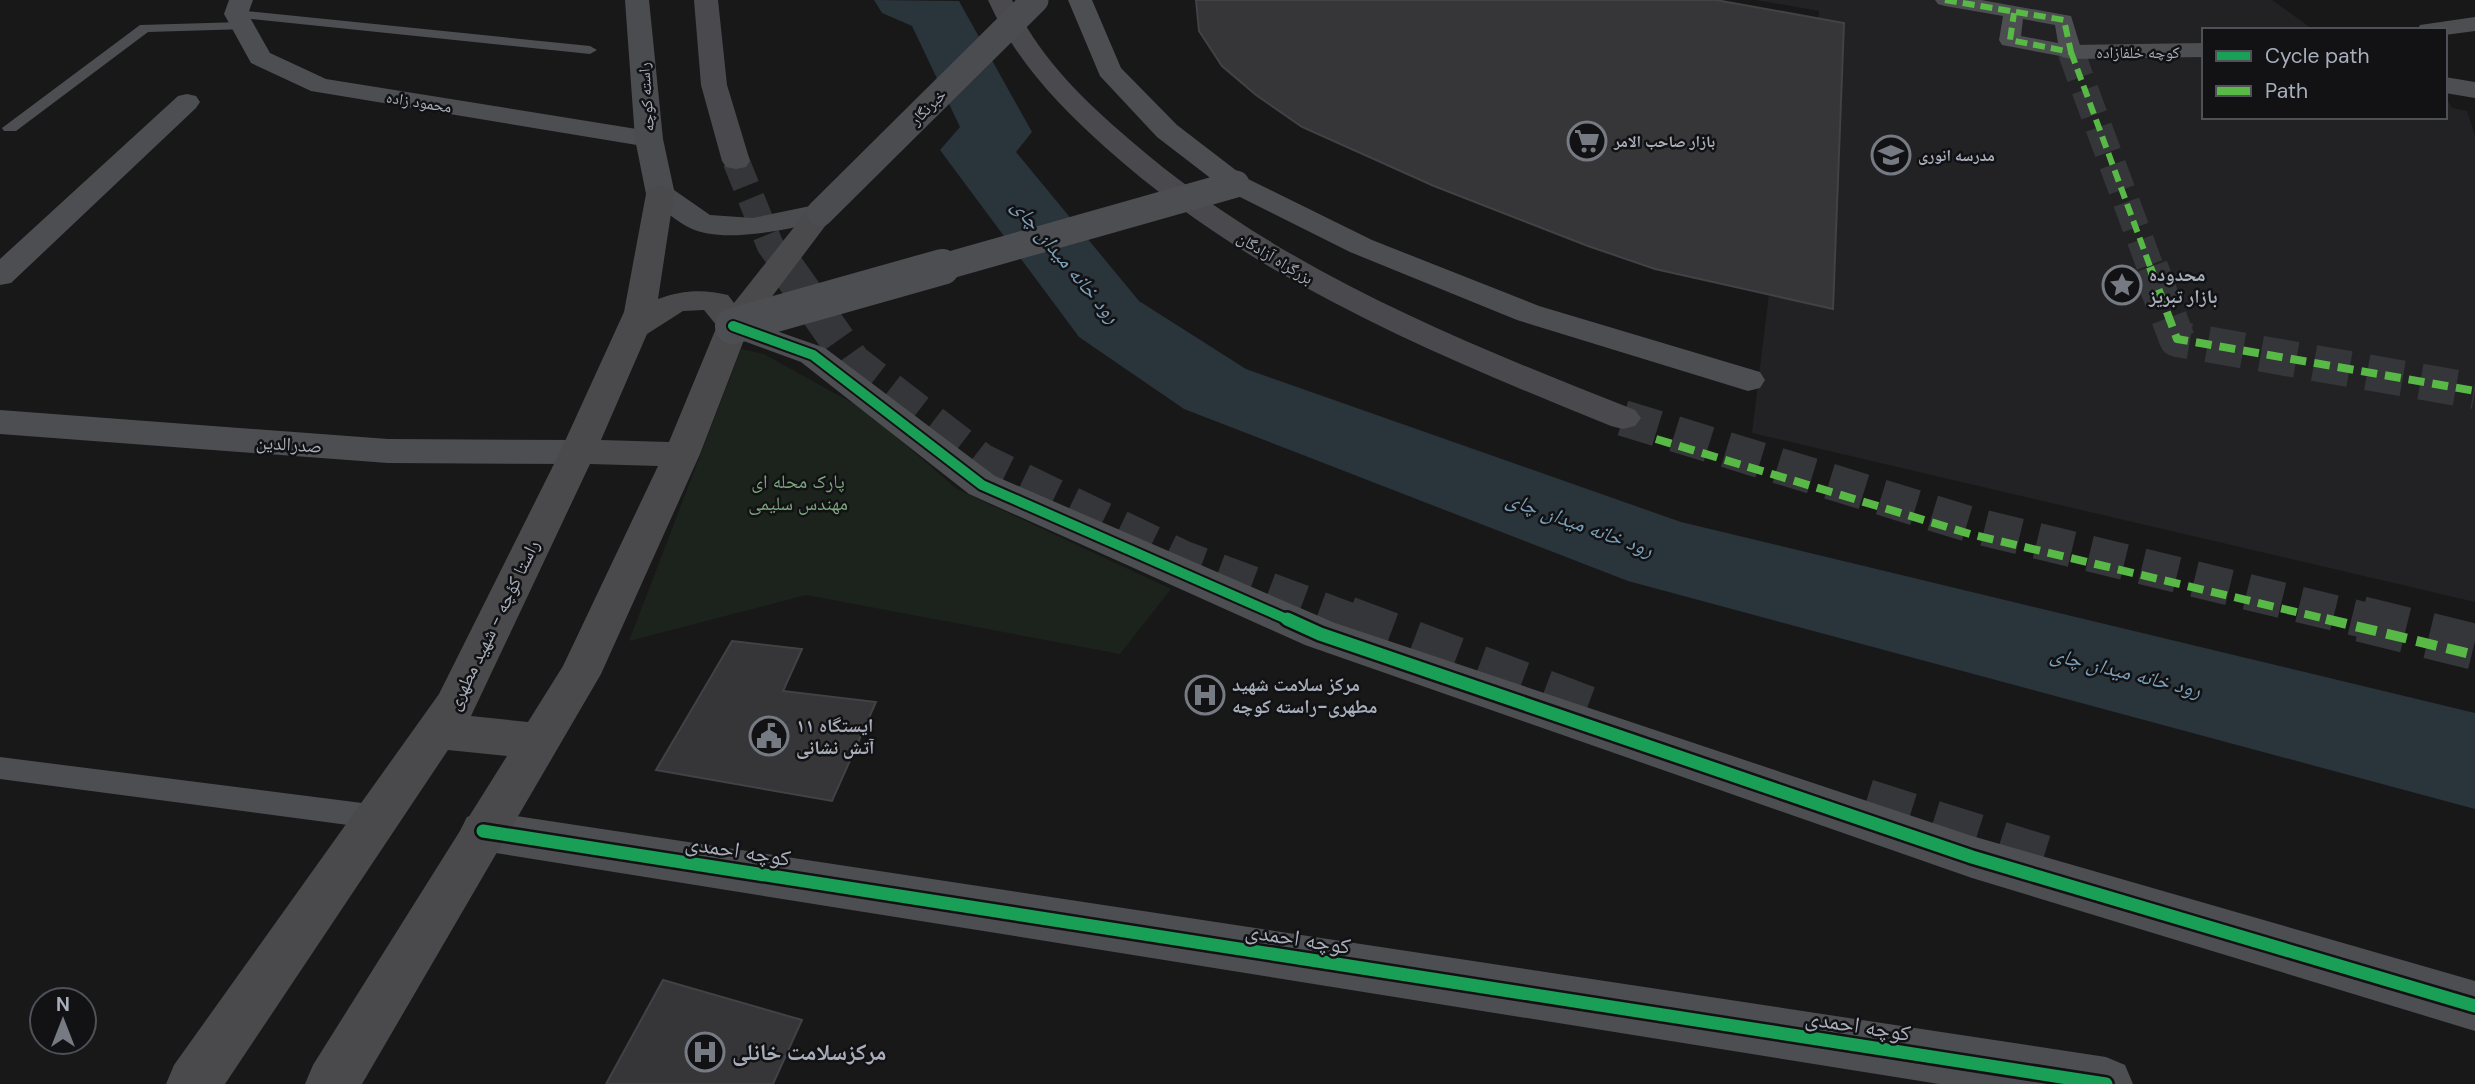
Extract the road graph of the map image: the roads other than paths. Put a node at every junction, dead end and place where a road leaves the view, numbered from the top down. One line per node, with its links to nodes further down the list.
1 (637, 0): 18 (main road, راسته کوچه)
2 (706, 0): 19 (highway)
3 (1000, 0): 27 (highway, بزرگراه آزادگان)
4 (1035, 0): 22 (main road, خبرنگار, bridge)
5 (1080, 0): 20 (street)
6 (1945, 0): 8 (street)
7 (240, 13): 11 (lane); 17 (lane); 18 (street, محمود زاده)
8 (2014, 13): 13 (street); 13 (street)
9 (2475, 24): 10 (street)
10 (2444, 28)
11 (590, 50)
12 (2202, 50): 13 (street, کوچه خلفازاده)
13 (2071, 52)
14 (2447, 85): 15 (street)
15 (2475, 90)
16 (187, 102): 23 (street)
17 (10, 128)
18 (649, 139): 21 (main road, راسته کوچه)
19 (736, 161)
20 (1236, 184): 24 (street, bridge); 26 (street)
21 (660, 194): 22 (main road); 25 (main road, راستا کؤچه - شهید مطهری)
22 (820, 213): 24 (main road)
23 (0, 276)
24 (733, 326): 25 (main road); 30 (main road); 36 (street)
25 (632, 329): 29 (main road, راستا کؤچه - شهید مطهری)
26 (1748, 380)
27 (1623, 418)
28 (0, 422): 29 (street, صدرالدین)
29 (578, 452): 30 (main road); 31 (main road, راستا کؤچه - شهید مطهری)
30 (682, 454): 32 (main road)
31 (437, 732): 32 (main road); 34 (main road, راستا کؤچه - شهید مطهری)
32 (540, 741): 35 (main road)
33 (0, 768): 34 (lane)
34 (378, 817): 37 (main road, راستا کؤچه - شهید مطهری)
35 (484, 831): 38 (main road); 39 (street, کوچه احمدی)
36 (2475, 1006)
37 (193, 1084)
38 (332, 1084)
39 (2106, 1084)

